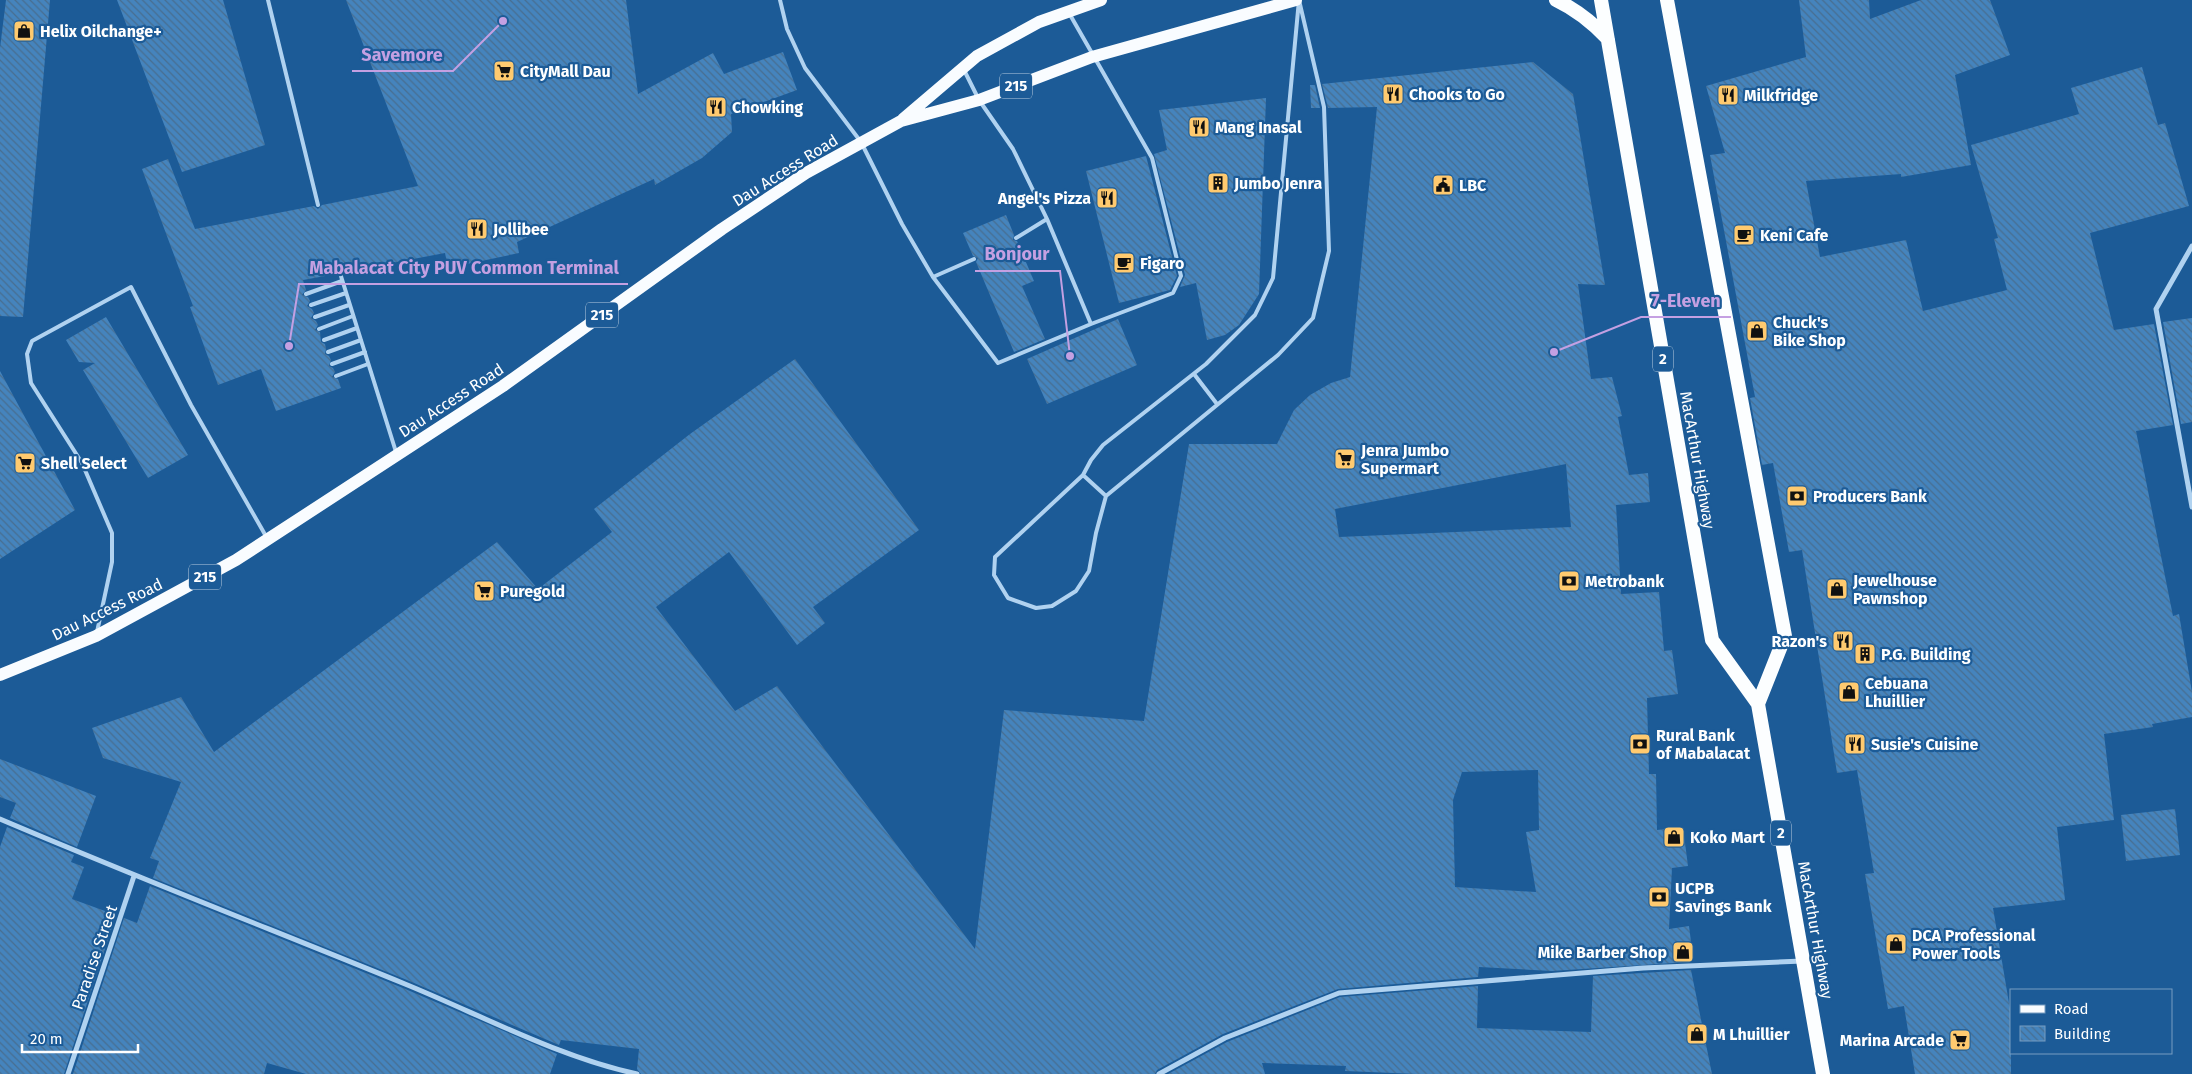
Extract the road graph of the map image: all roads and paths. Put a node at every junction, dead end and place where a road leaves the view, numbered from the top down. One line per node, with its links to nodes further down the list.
1 (268, 0): 15 (lane)
2 (780, 0): 14 (lane)
3 (1101, 0): 8 (main road, Dau Access Road / 215)
4 (1298, 0): 10 (main road, Dau Access Road / 215); 38 (lane); 40 (lane)
5 (1556, 0): 9 (highway)
6 (1601, 0): 9 (highway, MacArthur Highway / 2)
7 (1667, 0): 48 (highway)
8 (1068, 11): 10 (lane); 11 (main road, Dau Access Road / 215)
9 (1608, 38): 48 (highway, MacArthur Highway / 2)
10 (1092, 57): 12 (main road, Dau Access Road / 215); 29 (lane)
11 (962, 67): 12 (lane); 13 (main road, Dau Access Road / 215)
12 (979, 100): 13 (main road, Dau Access Road / 215); 16 (lane)
13 (902, 121): 14 (main road, Dau Access Road / 215)
14 (861, 142): 21 (lane); 41 (main road, Dau Access Road / 215)
15 (318, 206)
16 (1047, 220): 17 (lane); 29 (lane)
17 (1016, 238)
18 (2192, 246): 44 (street)
19 (974, 259): 21 (lane)
20 (340, 273): 22 (lane)
21 (933, 277): 29 (lane)
22 (342, 281): 23 (lane); 24 (lane)
23 (346, 293): 25 (lane); 26 (lane)
24 (306, 294)
25 (311, 305)
26 (349, 305): 27 (lane); 28 (lane)
27 (353, 316): 30 (lane); 31 (lane)
28 (315, 317)
29 (1091, 324)
30 (357, 328): 32 (lane); 33 (lane)
31 (319, 329)
32 (324, 340)
33 (361, 340): 34 (lane); 35 (lane)
34 (328, 352)
35 (365, 352): 36 (lane); 37 (lane)
36 (332, 364)
37 (368, 364): 39 (lane); 41 (lane)
38 (1194, 374): 40 (lane); 42 (lane)
39 (336, 376)
40 (1217, 404): 43 (lane)
41 (397, 455): 45 (main road, Dau Access Road / 215)
42 (1083, 475): 43 (lane); 43 (lane)
43 (1106, 496)
44 (2192, 507)
45 (268, 540): 46 (main road, Dau Access Road / 215); 46 (lane)
46 (96, 636): 47 (main road, Dau Access Road / 215)
47 (0, 675)
48 (1758, 704): 51 (highway, MacArthur Highway / 2)
49 (0, 819): 50 (street)
50 (134, 876): 52 (street, Paradise Street); 53 (street)
51 (1803, 961): 54 (street); 55 (highway, MacArthur Highway / 2)
52 (68, 1074)
53 (637, 1074)
54 (1159, 1074)
55 (1823, 1074)

